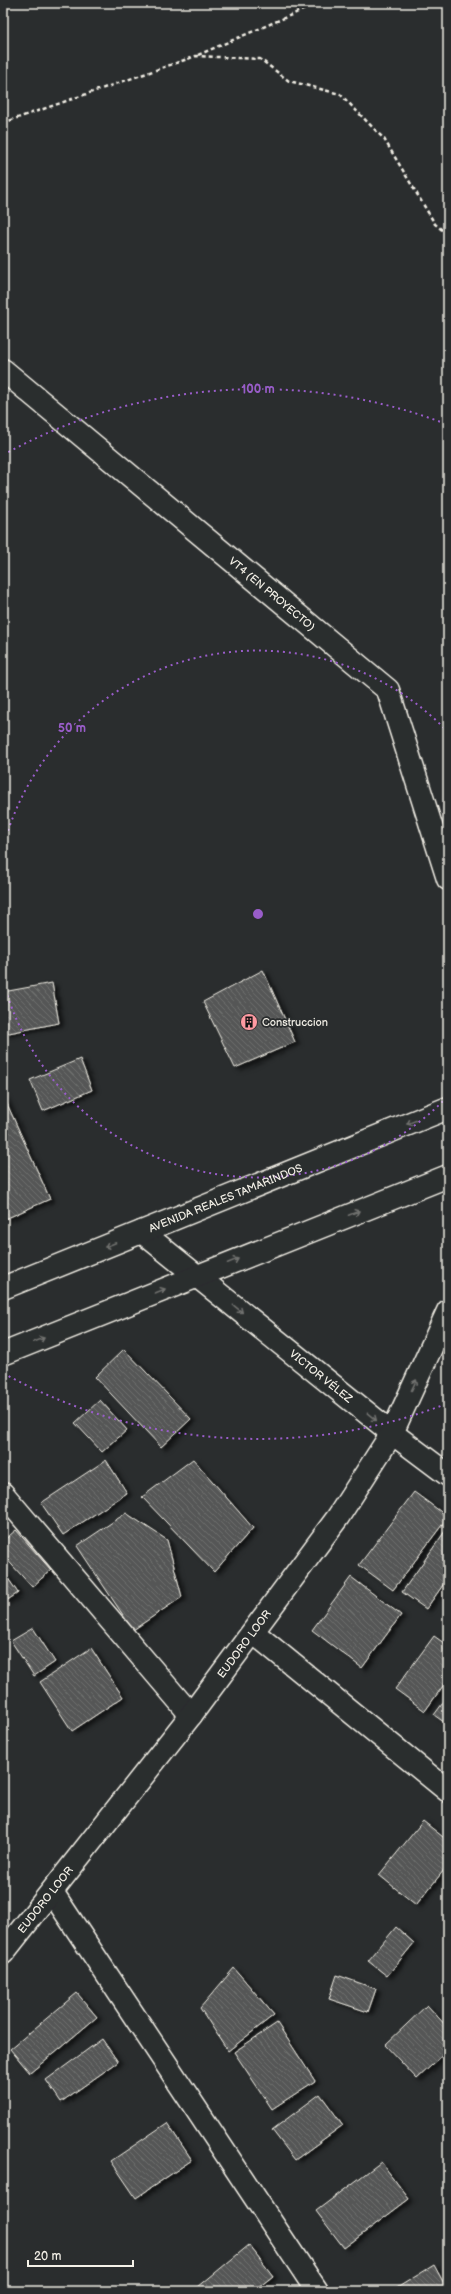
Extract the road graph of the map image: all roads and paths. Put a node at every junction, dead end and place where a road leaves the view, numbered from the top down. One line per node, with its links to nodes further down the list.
1 (318, 3): 2 (path)
2 (196, 56): 3 (path); 4 (path)
3 (3, 123)
4 (448, 235)
5 (3, 370): 6 (street, VT4 (EN PROYECTO))
6 (448, 879)
7 (448, 1108): 9 (street, AVENIDA REALES TAMARINDOS, one-way to 9)
8 (448, 1176): 10 (street, one-way to 8)
9 (142, 1232): 10 (street, VICTOR VÉLEZ); 11 (street, AVENIDA REALES TAMARINDOS, one-way to 11)
10 (197, 1276): 13 (street, one-way to 10); 14 (street, VICTOR VÉLEZ, one-way to 14)
11 (3, 1288)
12 (448, 1311): 14 (street, EUDORO LOOR, one-way to 12)
13 (3, 1354)
14 (392, 1433): 15 (street, VICTOR VÉLEZ); 17 (street, EUDORO LOOR)
15 (448, 1475)
16 (3, 1494): 18 (street)
17 (254, 1633): 18 (street, EUDORO LOOR); 19 (street)
18 (191, 1715): 20 (street, EUDORO LOOR)
19 (448, 1791)
20 (52, 1892): 21 (street, EUDORO LOOR); 22 (street)
21 (3, 1953)
22 (317, 2291)

